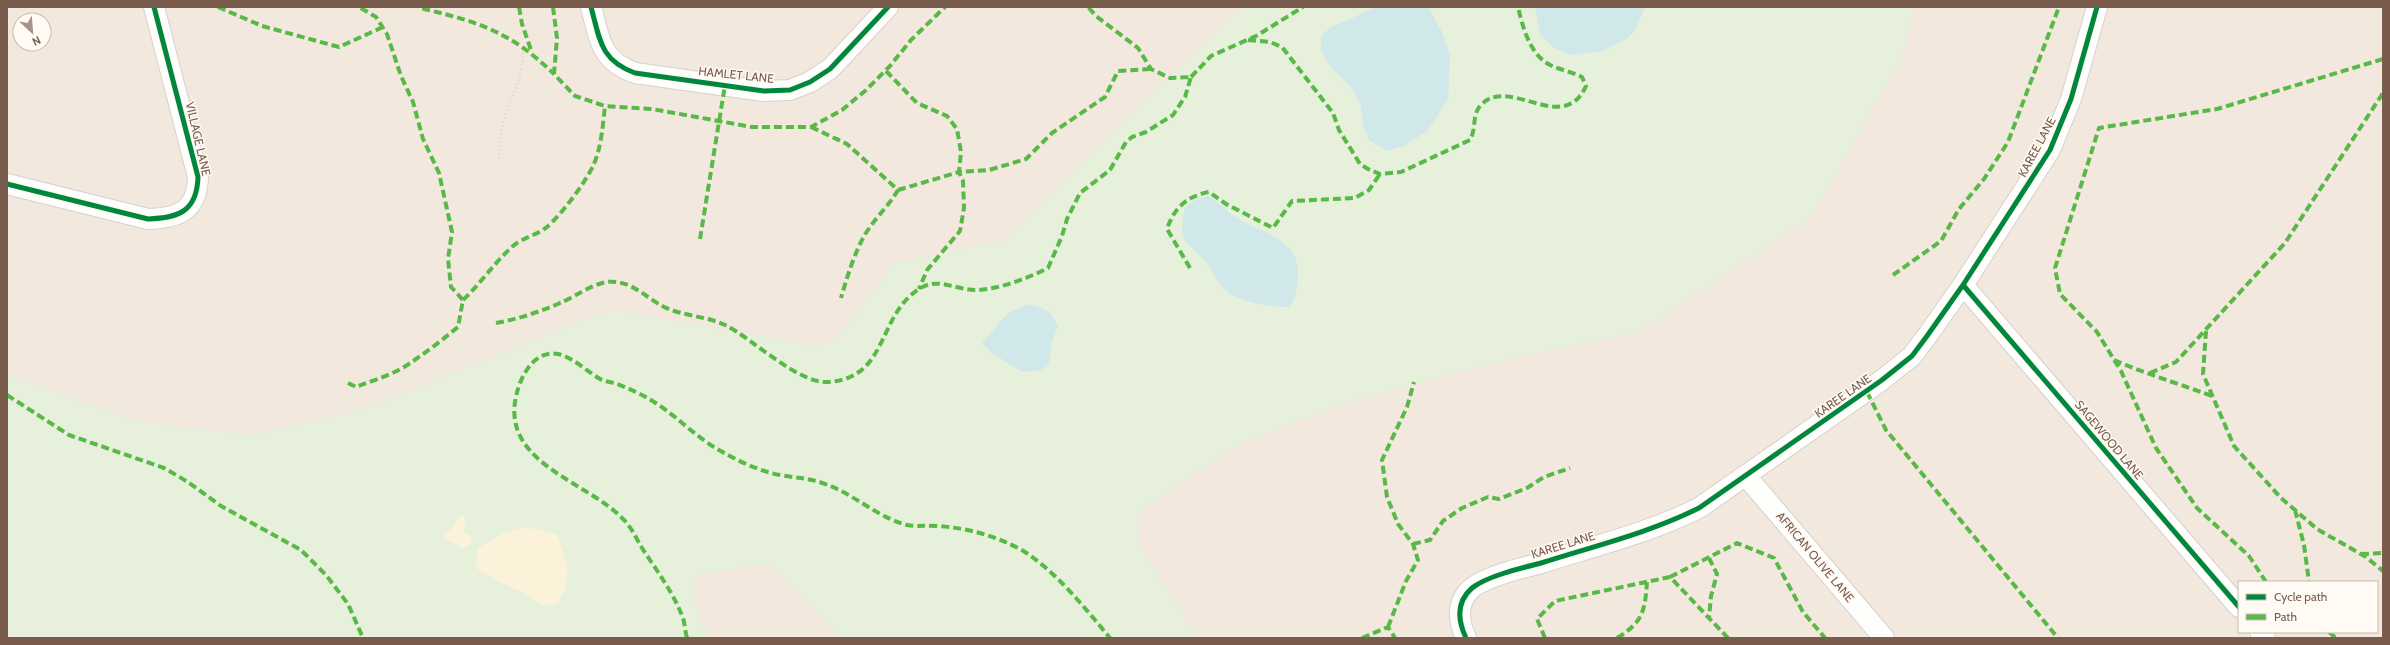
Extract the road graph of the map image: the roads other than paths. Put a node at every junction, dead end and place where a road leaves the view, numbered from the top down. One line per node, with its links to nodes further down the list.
1 (154, 7): 5 (street, VILLAGE LANE)
2 (591, 7): 3 (street, HAMLET LANE)
3 (888, 7)
4 (2097, 7): 6 (street, KAREE LANE)
5 (7, 184)
6 (1964, 285): 7 (street, KAREE LANE); 8 (street, SAGEWOOD LANE)
7 (1746, 476): 9 (street, KAREE LANE); 10 (street, AFRICAN OLIVE LANE)
8 (2238, 607)
9 (1466, 638)
10 (1884, 638)

